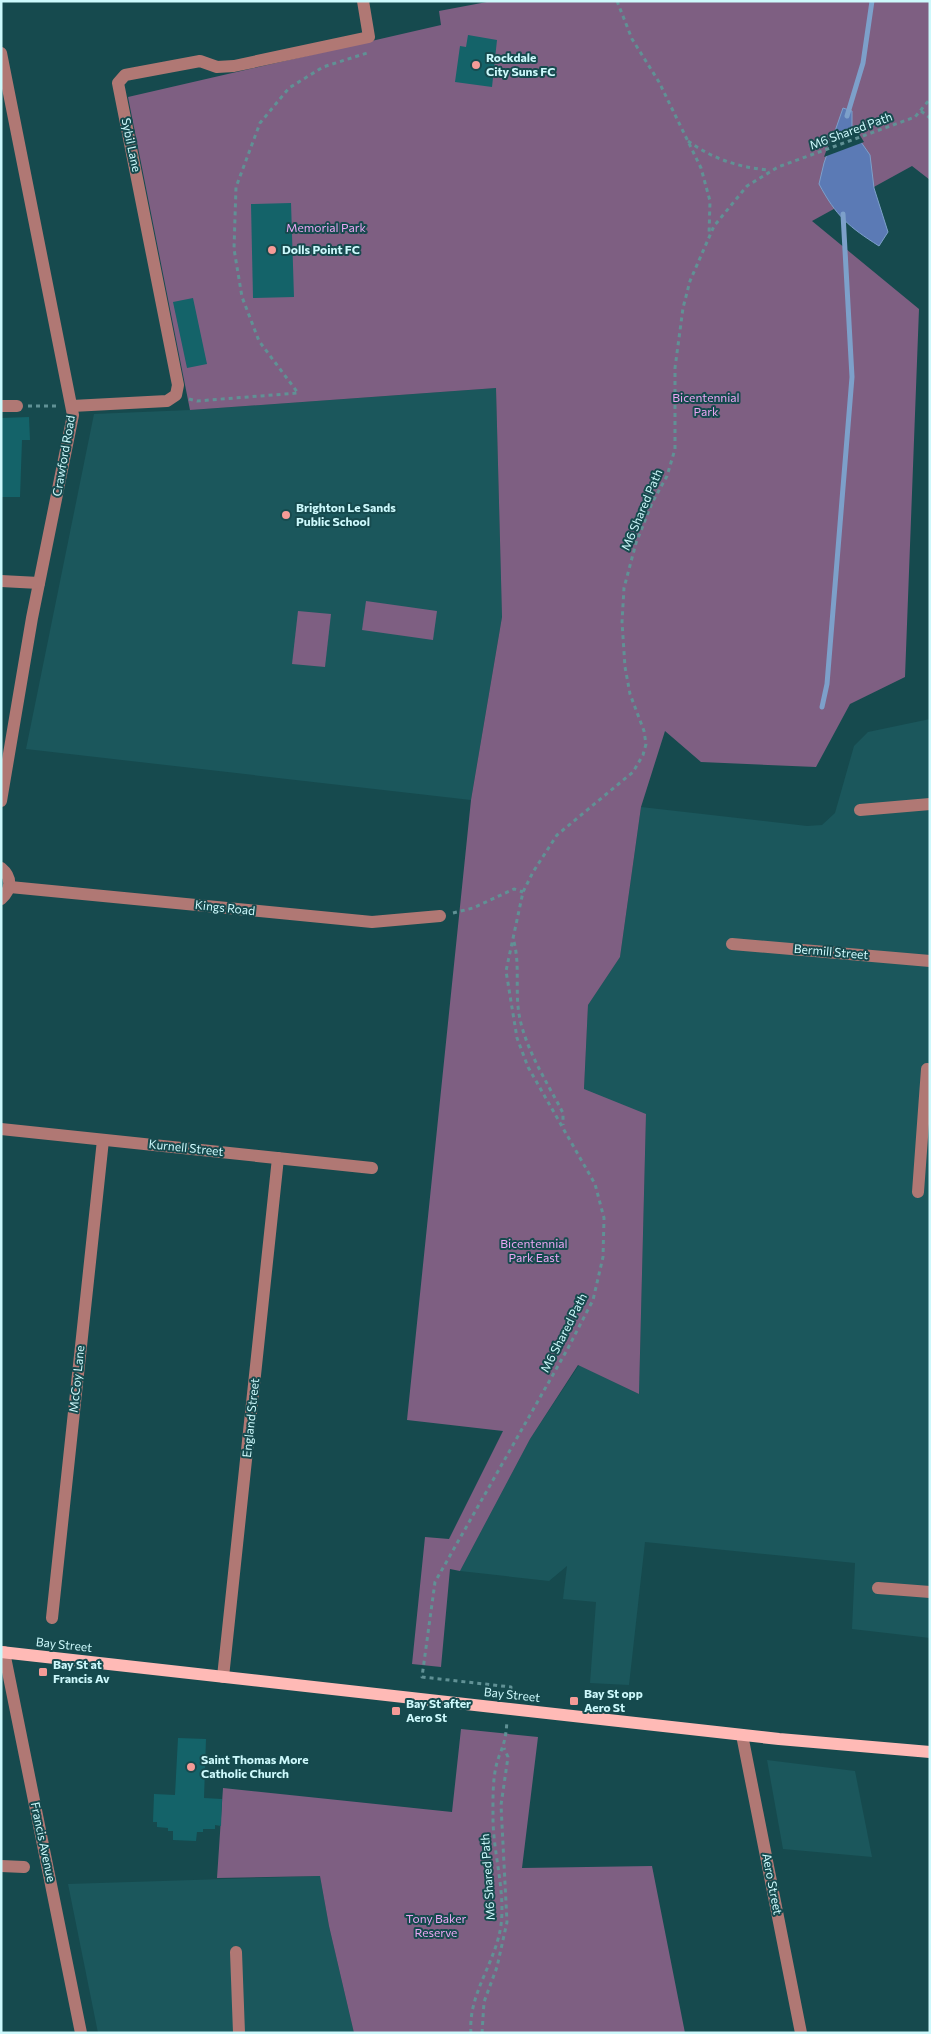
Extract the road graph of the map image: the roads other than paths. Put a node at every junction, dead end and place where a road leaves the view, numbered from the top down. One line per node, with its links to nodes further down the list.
1 (363, 1): 5 (street, Sybil Lane)
2 (1, 53): 5 (street, Crawford Road)
3 (1, 406): 4 (street)
4 (17, 406)
5 (72, 406): 7 (street, Crawford Road)
6 (1, 581): 7 (street)
7 (39, 583): 8 (street, Crawford Road)
8 (1, 801)
9 (930, 804): 10 (street)
10 (860, 810)
11 (1, 868): 12 (street)
12 (10, 887): 13 (street); 14 (street, Kings Road)
13 (1, 898)
14 (440, 916)
15 (732, 944): 16 (street, Bermill Street)
16 (930, 961)
17 (930, 1070): 22 (street)
18 (1, 1129): 19 (street, Kurnell Street)
19 (103, 1140): 20 (street, Kurnell Street); 25 (street, McCoy Lane)
20 (278, 1158): 21 (street, Kurnell Street); 27 (street, England Street)
21 (372, 1168)
22 (918, 1192)
23 (878, 1588): 24 (street)
24 (930, 1592)
25 (52, 1618)
26 (3, 1652): 27 (main road, Bay Street); 33 (street, Francis Avenue)
27 (223, 1677): 28 (main road, Bay Street)
28 (742, 1735): 29 (main road, Bay Street); 35 (street, Aero Street)
29 (930, 1752)
30 (1, 1866): 31 (street)
31 (24, 1867)
32 (236, 1952): 34 (street)
33 (81, 2033)
34 (239, 2033)
35 (801, 2033)

